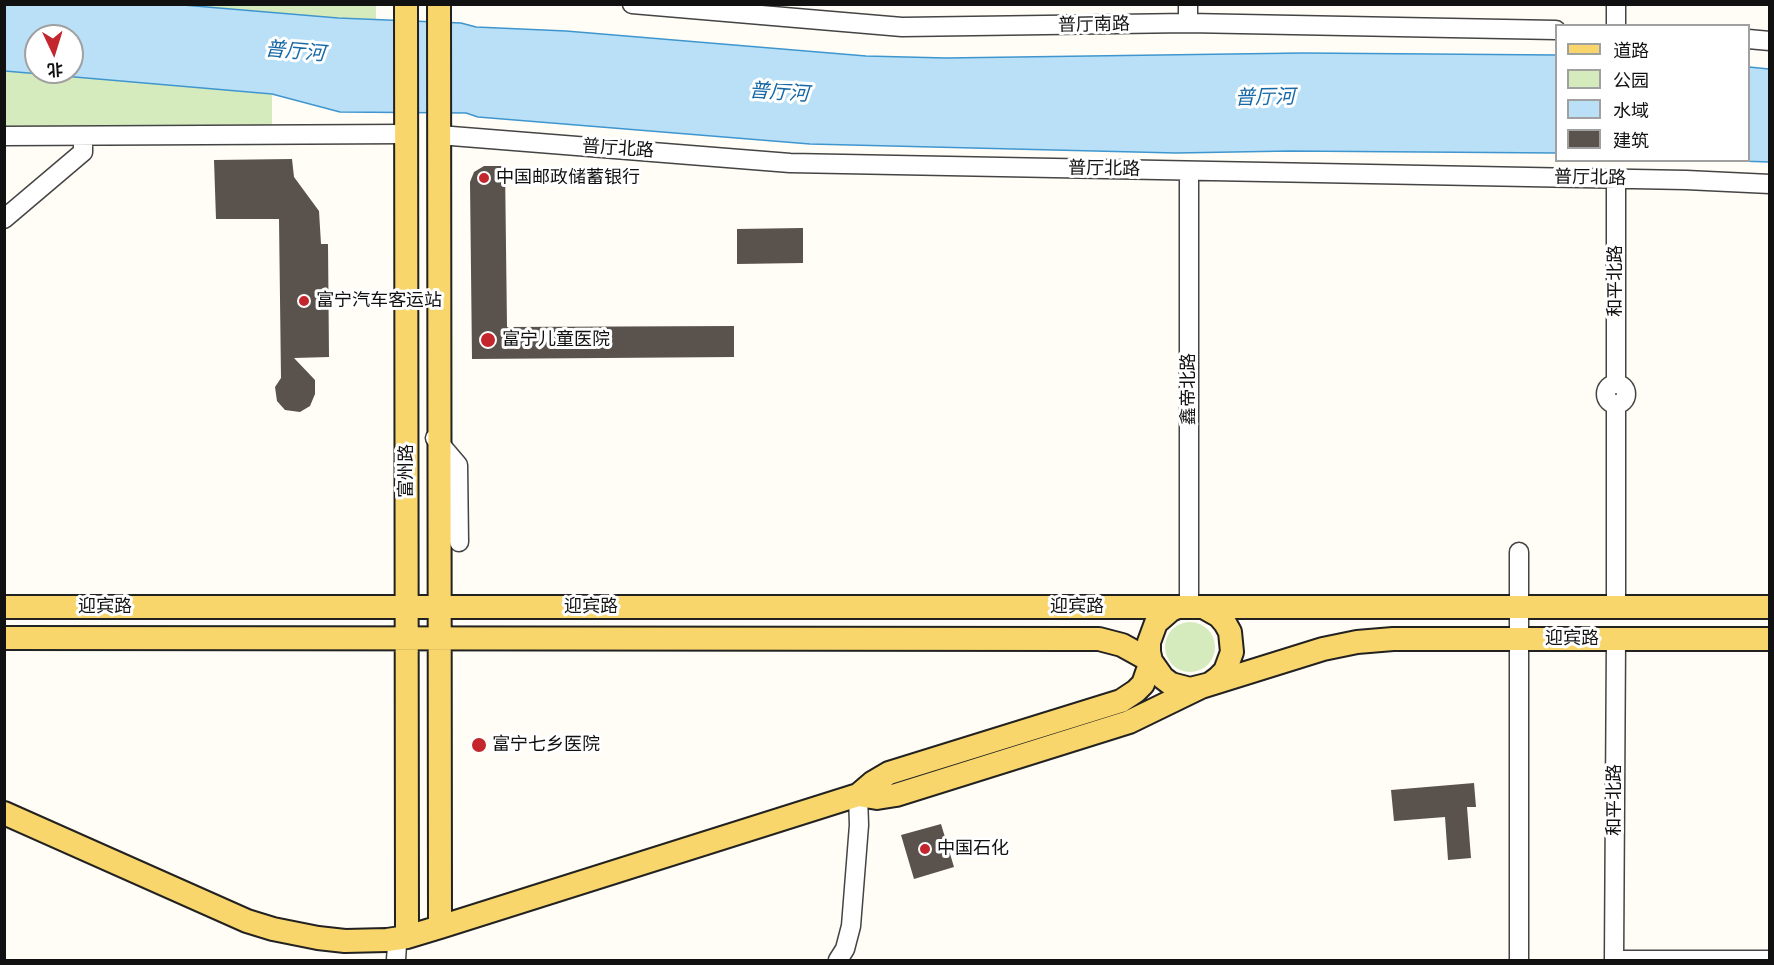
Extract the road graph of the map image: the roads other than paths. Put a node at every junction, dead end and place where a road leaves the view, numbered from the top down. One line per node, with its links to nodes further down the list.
1 (406, 4): 11 (main road, 富州路)
2 (439, 4): 12 (main road, 富州路)
3 (632, 4): 6 (street, 普厅南路)
4 (1188, 4): 6 (street)
5 (1616, 4): 7 (street)
6 (1188, 23): 8 (street, 普厅南路)
7 (1616, 24)
8 (1555, 30)
9 (1750, 39): 10 (street)
10 (1770, 41)
11 (406, 134): 14 (street); 23 (main road, 富州路)
12 (439, 135): 15 (street, 普厅北路); 24 (main road, 富州路)
13 (4, 136): 14 (street)
14 (83, 136): 18 (street)
15 (1189, 171): 16 (street, 普厅北路); 25 (street, 鑫帝北路)
16 (1616, 179): 17 (street, 普厅北路); 26 (street, 和平北路)
17 (1770, 184)
18 (4, 219)
19 (435, 437): 20 (street)
20 (459, 542)
21 (1519, 552): 40 (street)
22 (4, 607): 23 (main road, 迎宾路)
23 (407, 607): 24 (main road, 迎宾路); 29 (main road, 富州路)
24 (440, 607): 25 (main road, 迎宾路); 30 (main road, 富州路)
25 (1190, 607): 26 (main road, 迎宾路); 33 (main road); 34 (main road)
26 (1616, 607): 27 (main road, 迎宾路)
27 (1770, 607)
28 (4, 638): 29 (main road, 迎宾路)
29 (407, 638): 30 (main road, 迎宾路); 38 (main road, 富州路)
30 (440, 638): 33 (main road, 迎宾路); 37 (main road, 富州路)
31 (1616, 639): 32 (main road, 迎宾路); 34 (main road, 迎宾路); 41 (street, 和平北路)
32 (1770, 639)
33 (1151, 662): 34 (main road, 迎宾路); 35 (main road)
34 (1201, 687): 35 (main road)
35 (858, 795): 37 (main road); 39 (street)
36 (4, 813): 38 (main road)
37 (440, 927): 38 (main road)
38 (400, 948)
39 (838, 960)
40 (1519, 960)
41 (1614, 960): 42 (street)
42 (1770, 960)

